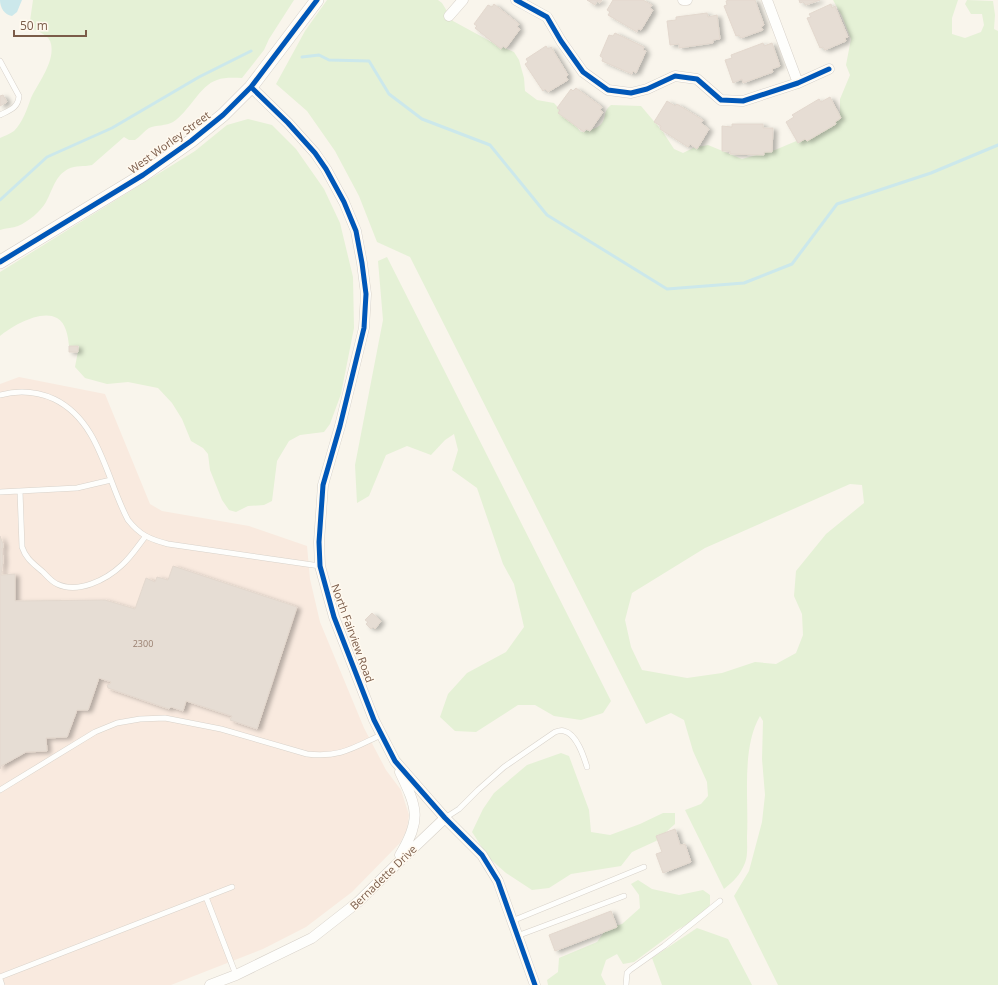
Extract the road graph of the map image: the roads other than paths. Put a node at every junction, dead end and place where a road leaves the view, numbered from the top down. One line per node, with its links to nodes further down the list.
1 (317, 0): 11 (street, West Worley Street)
2 (463, 0): 7 (street)
3 (516, 0): 10 (street)
4 (683, 0): 5 (street)
5 (687, 0)
6 (767, 0): 10 (street)
7 (449, 16)
8 (0, 60): 12 (lane)
9 (829, 69): 10 (street)
10 (798, 83)
11 (251, 87): 13 (street, West Worley Street); 19 (street, North Fairview Road)
12 (0, 115)
13 (0, 262)
14 (0, 395): 15 (lane)
15 (111, 480): 16 (lane); 18 (lane)
16 (20, 491): 17 (lane); 18 (lane)
17 (0, 492)
18 (145, 537): 19 (lane)
19 (320, 566): 20 (street, North Fairview Road)
20 (381, 735): 21 (street, North Fairview Road); 23 (lane)
21 (395, 761): 24 (street, North Fairview Road); 26 (street)
22 (587, 767): 24 (lane)
23 (0, 790)
24 (445, 818): 26 (street, Bernadette Drive); 31 (street, North Fairview Road)
25 (644, 867): 31 (lane)
26 (390, 870): 33 (street, Bernadette Drive)
27 (232, 887): 29 (lane)
28 (624, 896): 32 (lane)
29 (206, 897): 33 (lane); 34 (lane)
30 (720, 901): 39 (lane)
31 (512, 921): 32 (street, North Fairview Road)
32 (517, 936): 38 (street, North Fairview Road)
33 (236, 975): 36 (street, Bernadette Drive); 37 (street)
34 (0, 978): 35 (lane)
35 (2, 985)
36 (210, 985)
37 (240, 985)
38 (535, 985)
39 (626, 985)

